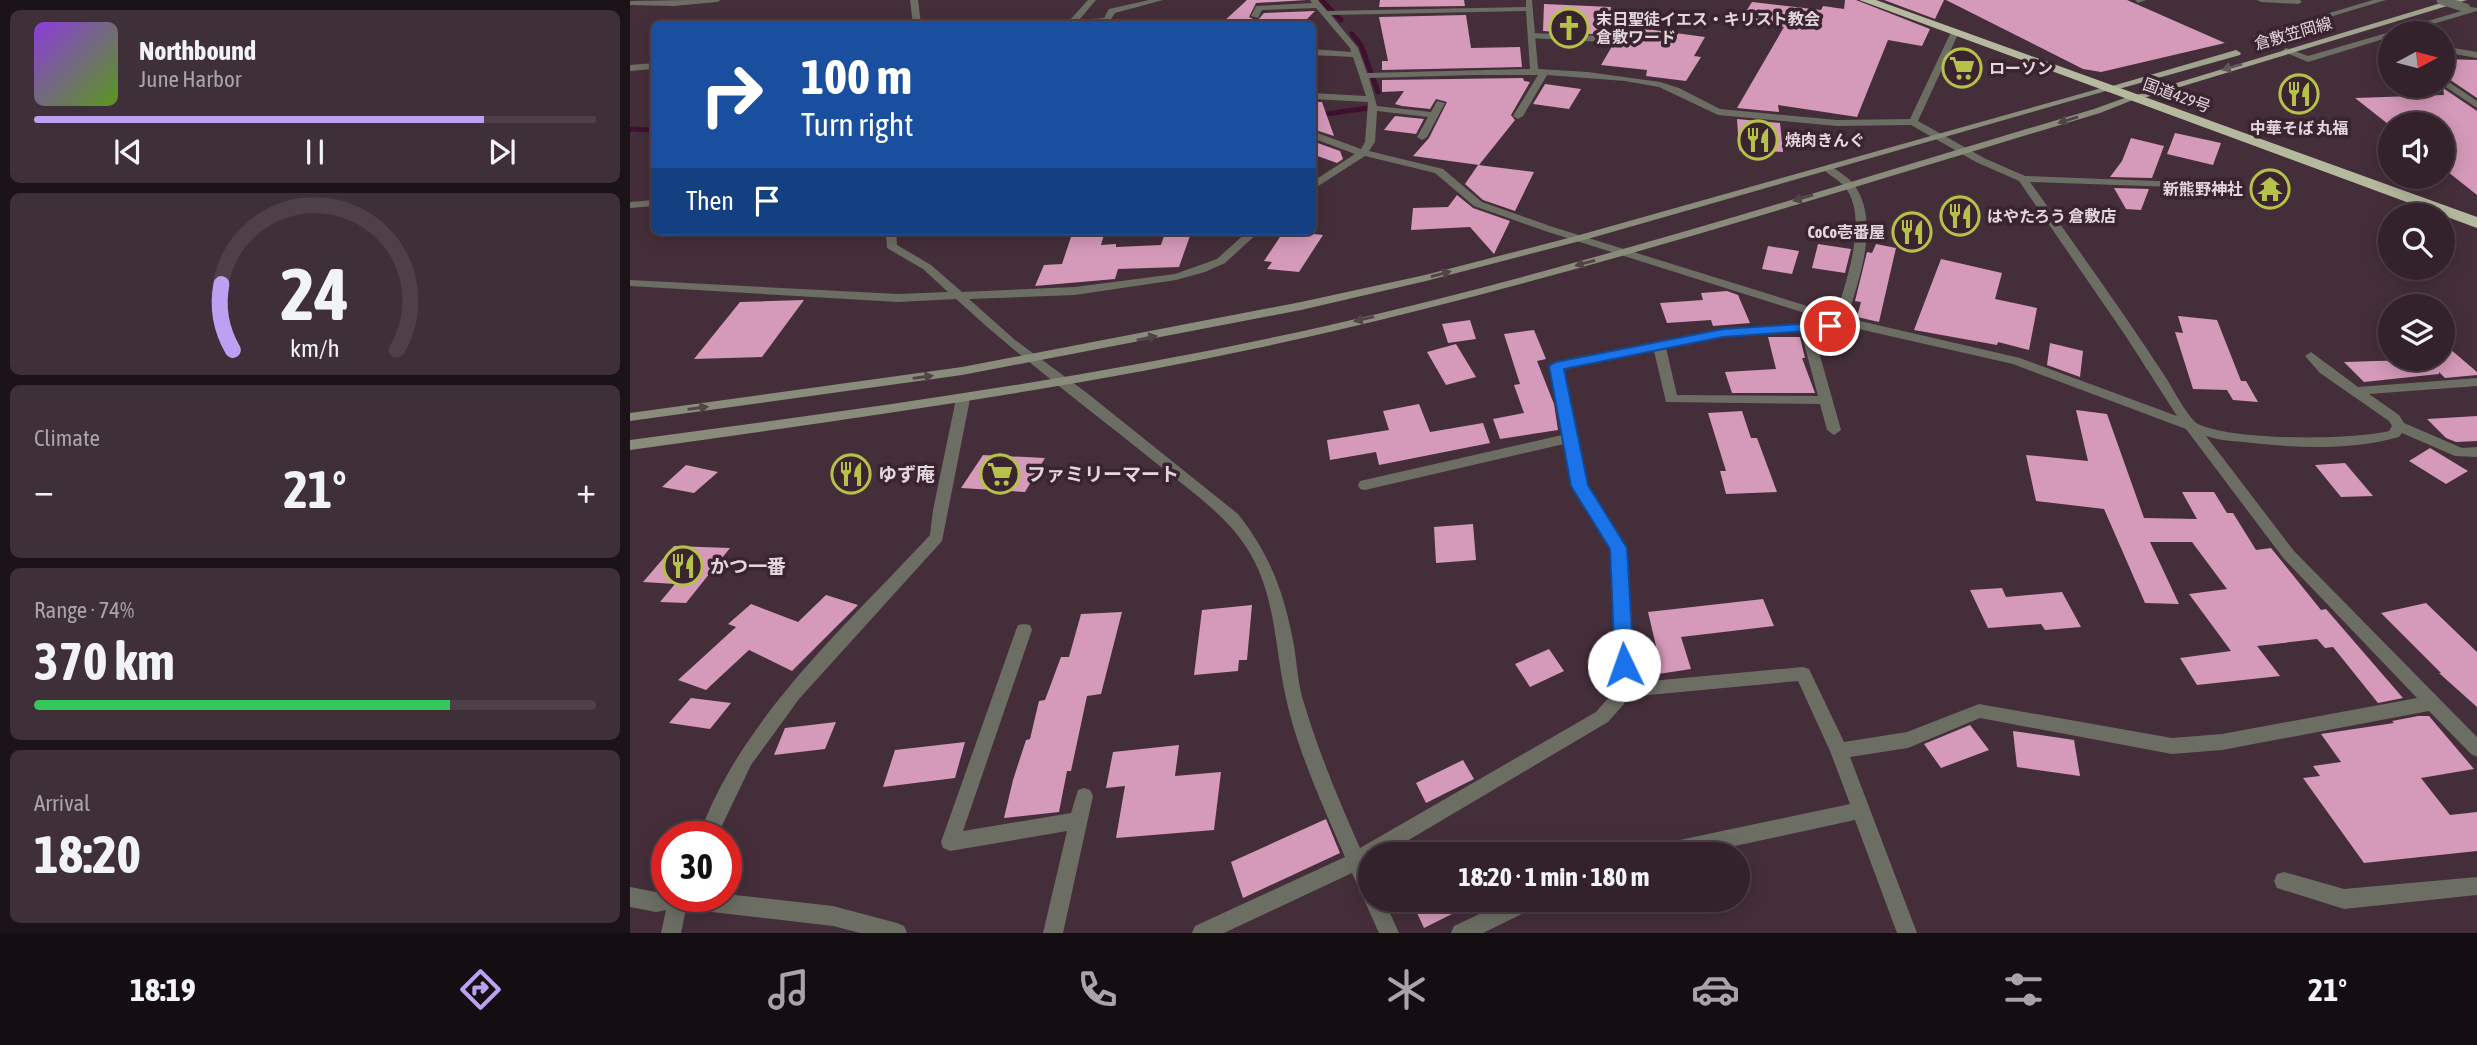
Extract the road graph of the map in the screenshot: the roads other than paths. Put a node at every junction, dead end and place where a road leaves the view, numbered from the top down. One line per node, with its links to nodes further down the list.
1 (716, 0): 13 (street)
2 (916, 0): 20 (street)
3 (1075, 0): 11 (street)
4 (1158, 0): 22 (street)
5 (1865, 0): 24 (highway, 国道429号)
6 (2261, 0): 7 (street)
7 (2296, 0)
8 (2382, 0): 17 (street)
9 (2426, 0): 28 (main road, 倉敷笠岡線)
10 (2441, 0): 15 (street, bridge)
11 (1091, 1): 21 (street)
12 (1317, 3): 18 (street); 19 (street)
13 (631, 4)
14 (1529, 4): 18 (street); 25 (street)
15 (2464, 4): 23 (street); 31 (main road, 倉敷笠岡線)
16 (2333, 6): 17 (street)
17 (2345, 11): 28 (street)
18 (1331, 13): 34 (street)
19 (1255, 16)
20 (917, 21)
21 (1071, 21)
22 (1106, 21)
23 (2436, 21)
24 (1955, 32): 40 (highway, 国道429号); 49 (street)
25 (1532, 36): 26 (street); 38 (street)
26 (1603, 38)
27 (2378, 38): 31 (street)
28 (2271, 44): 29 (main road, 倉敷笠岡線)
29 (2259, 47)
30 (2247, 51): 40 (main road, 倉敷笠岡線)
31 (2286, 51): 43 (main road, 倉敷笠岡線, one-way to 43)
32 (2455, 51): 35 (street)
33 (1316, 52): 34 (street)
34 (1357, 55): 39 (street)
35 (2477, 55)
36 (651, 66): 37 (street)
37 (630, 68)
38 (1538, 73): 39 (street); 48 (street); 49 (street)
39 (1370, 75): 45 (street)
40 (2108, 89): 43 (highway, 国道429号); 51 (street)
41 (2455, 89): 46 (street)
42 (1316, 97): 45 (street)
43 (2133, 98): 53 (street, one-way to 53); 62 (highway, 国道429号)
44 (1440, 103): 47 (street)
45 (1372, 104): 47 (street); 54 (street)
46 (2477, 105)
47 (1434, 115): 52 (street)
48 (1518, 117)
49 (1913, 122): 51 (street)
50 (1316, 135): 54 (street)
51 (1936, 136): 53 (street); 55 (street)
52 (1422, 137)
53 (1964, 151): 56 (street); 58 (street)
54 (1363, 153): 57 (street); 65 (street)
55 (1827, 168): 58 (street); 65 (street)
56 (2023, 179): 59 (street); 81 (street)
57 (1316, 184)
58 (1848, 185): 66 (street, one-way to 66); 69 (street)
59 (2231, 186)
60 (650, 203): 61 (street)
61 (630, 205)
62 (2477, 223)
63 (891, 235): 68 (street)
64 (1250, 235): 68 (street)
65 (1580, 238): 66 (street); 73 (street, one-way to 65)
66 (1626, 252): 69 (street); 74 (street, one-way to 74)
67 (630, 283): 68 (street)
68 (959, 298): 73 (street)
69 (1847, 322): 70 (street); 81 (street)
70 (1806, 328): 71 (street); 78 (street)
71 (1659, 346): 78 (street); 83 (street)
72 (2311, 356): 76 (street)
73 (1032, 359): 74 (street); 79 (street, one-way to 73)
74 (1061, 381): 77 (street); 97 (street)
75 (2477, 382): 76 (street)
76 (2354, 390): 80 (street)
77 (962, 399): 84 (street); 95 (street)
78 (1826, 400): 82 (street)
79 (630, 416)
80 (2399, 426): 81 (street); 85 (street)
81 (2192, 428): 89 (street)
82 (1834, 430)
83 (1570, 439): 86 (street); 88 (street)
84 (630, 445)
85 (2477, 452)
86 (1365, 485)
87 (1024, 630): 94 (street)
88 (1619, 691): 91 (street); 97 (street)
89 (2431, 703): 90 (street); 91 (street)
90 (2477, 749)
91 (1839, 751): 93 (street)
92 (1084, 796): 94 (street)
93 (1861, 810): 96 (street); 114 (street)
94 (1078, 820): 110 (street)
95 (715, 821)
96 (1712, 842)
97 (1356, 861): 98 (street); 107 (street)
98 (1358, 865)
99 (2284, 881): 100 (street)
100 (2477, 886)
101 (630, 897): 102 (street)
102 (651, 901)
103 (742, 905): 109 (street)
104 (675, 912): 108 (street)
105 (1379, 912): 112 (street)
106 (1504, 912): 113 (street)
107 (1223, 928): 111 (street)
108 (671, 933)
109 (897, 933)
110 (1053, 933)
111 (1202, 933)
112 (1389, 933)
113 (1461, 933)
114 (1907, 933)

